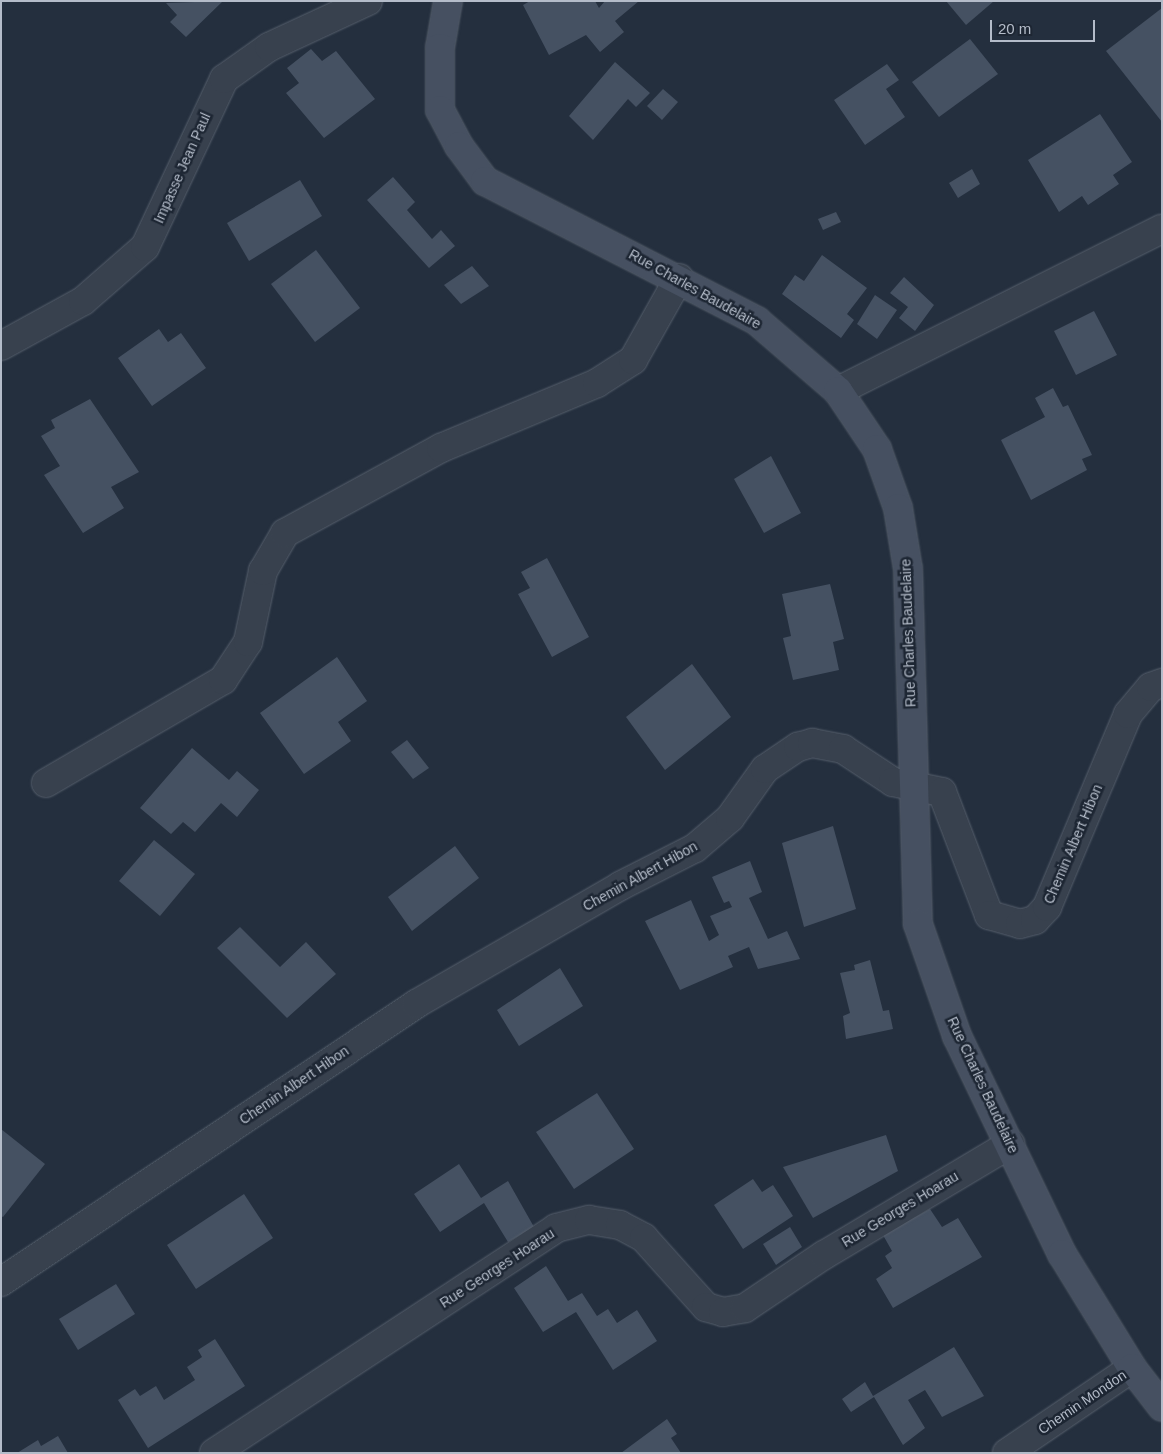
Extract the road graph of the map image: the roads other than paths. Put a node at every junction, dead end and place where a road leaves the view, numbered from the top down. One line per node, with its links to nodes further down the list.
1 (368, 1): 5 (street, Impasse Jean Paul)
2 (448, 1): 4 (main road, Rue Charles Baudelaire)
3 (1162, 229): 6 (street)
4 (679, 278): 6 (main road, Rue Charles Baudelaire); 8 (street)
5 (1, 346)
6 (838, 391): 9 (main road, Rue Charles Baudelaire)
7 (1162, 683): 9 (street, Chemin Albert Hibon)
8 (46, 783)
9 (912, 783): 10 (main road, Rue Charles Baudelaire); 11 (street, Chemin Albert Hibon)
10 (1010, 1144): 12 (main road, Rue Charles Baudelaire); 14 (street, Rue Georges Hoarau)
11 (1, 1282)
12 (1132, 1368): 13 (main road, Rue Charles Baudelaire); 15 (street, Chemin Mondon)
13 (1162, 1407)
14 (214, 1453)
15 (1007, 1453)

